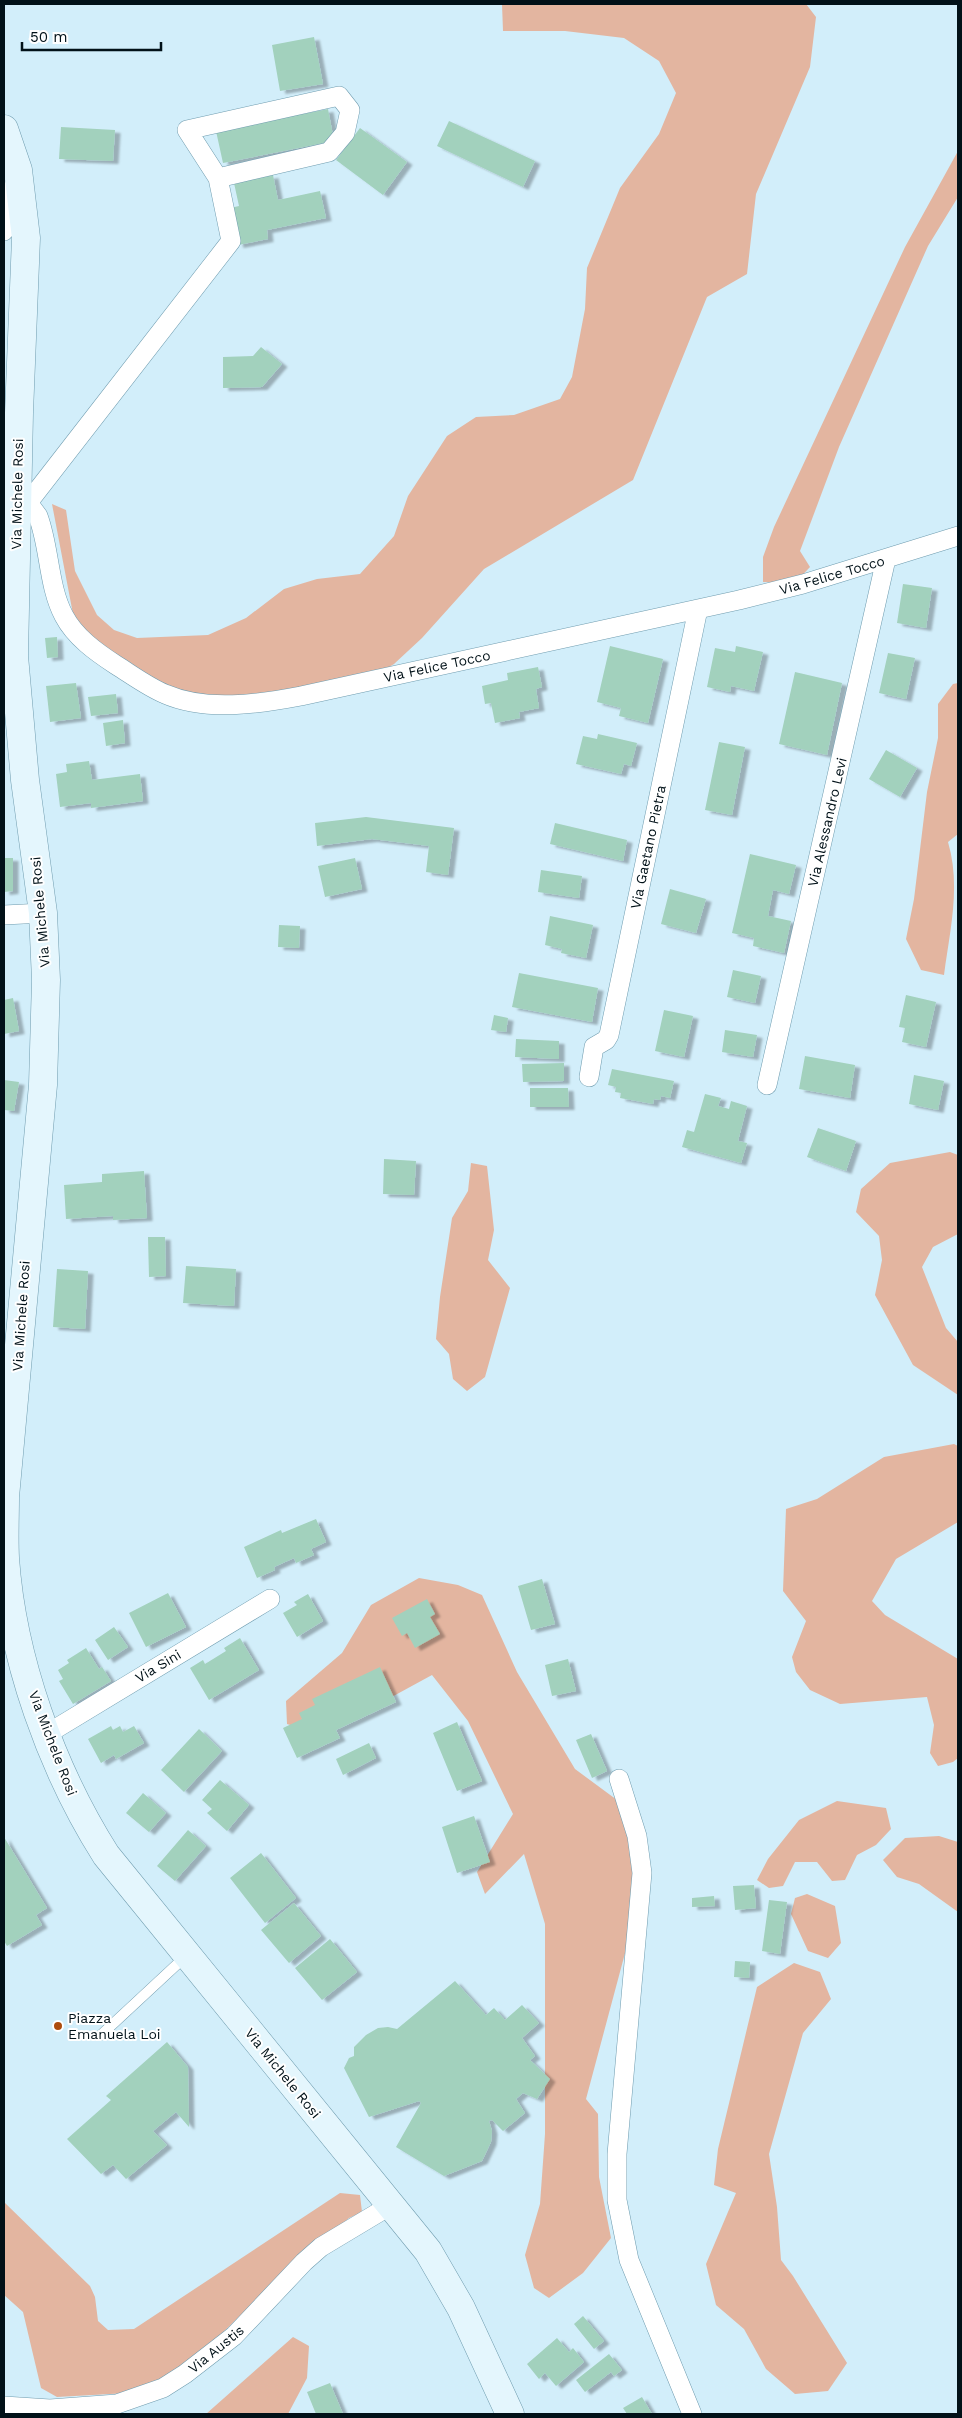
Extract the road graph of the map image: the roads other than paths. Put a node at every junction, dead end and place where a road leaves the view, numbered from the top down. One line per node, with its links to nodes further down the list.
1 (4, 129): 2 (street, Via Michele Rosi)
2 (18, 170): 4 (street); 5 (street, Via Michele Rosi)
3 (218, 178): 3 (street); 5 (street)
4 (4, 231)
5 (22, 502): 8 (street, Via Felice Tocco); 9 (street, Via Michele Rosi)
6 (958, 536): 7 (street, Via Felice Tocco)
7 (886, 559): 8 (street, Via Felice Tocco); 12 (street, Via Alessandro Levi)
8 (698, 609): 11 (street, Via Gaetano Pietra)
9 (43, 913): 10 (street); 14 (street, Via Michele Rosi)
10 (4, 915)
11 (589, 1077)
12 (768, 1086)
13 (270, 1598): 14 (street, Via Sini)
14 (47, 1734): 16 (street, Via Michele Rosi)
15 (619, 1780): 21 (street)
16 (187, 1955): 17 (lane); 18 (street, Via Michele Rosi)
17 (101, 2035)
18 (392, 2204): 19 (street, Via Austis); 20 (street, Via Michele Rosi)
19 (4, 2406)
20 (510, 2414)
21 (692, 2414)

